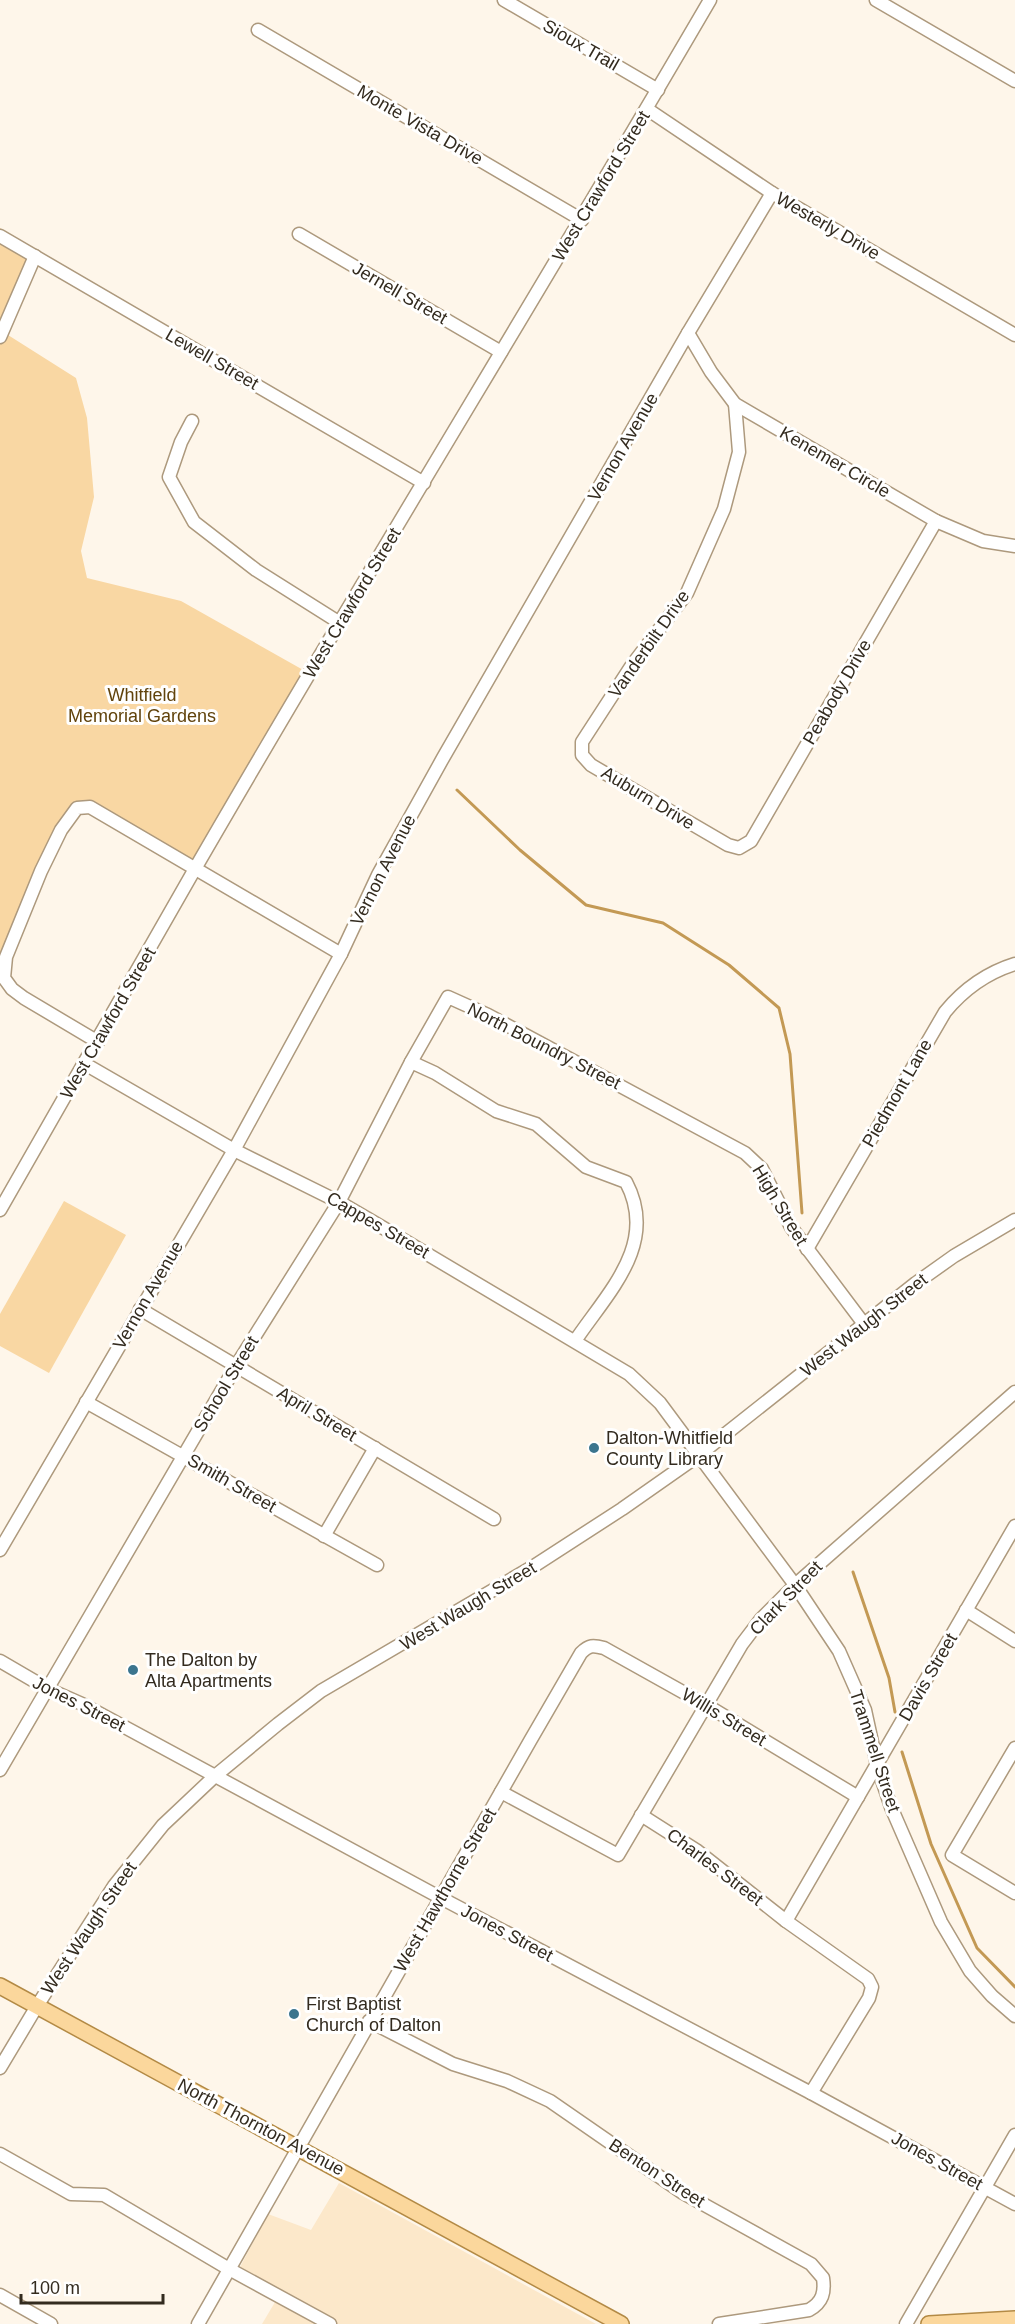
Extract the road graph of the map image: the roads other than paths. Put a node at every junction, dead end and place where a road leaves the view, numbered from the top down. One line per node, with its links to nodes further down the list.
1 (504, 0): 6 (street, Sioux Trail)
2 (710, 0): 6 (street, West Crawford Street)
3 (876, 0): 5 (street)
4 (258, 30): 9 (street, Monte Vista Drive)
5 (1015, 81)
6 (657, 90): 7 (street, West Crawford Street)
7 (647, 109): 8 (street, Westerly Drive); 9 (street, West Crawford Street)
8 (772, 194): 13 (street, Vernon Avenue); 14 (street, Westerly Drive)
9 (582, 220): 16 (street, West Crawford Street)
10 (299, 234): 16 (street, Jernell Street)
11 (0, 236): 12 (street, Lewell Street)
12 (35, 256): 15 (street); 19 (street, Lewell Street)
13 (688, 333): 17 (street, Kenemer Circle); 26 (street, Vernon Avenue)
14 (1015, 335)
15 (0, 337)
16 (501, 352): 19 (street, West Crawford Street)
17 (735, 404): 20 (street, Kenemer Circle); 23 (street, Vanderbilt Drive)
18 (192, 421): 22 (street)
19 (424, 483): 22 (street, West Crawford Street)
20 (936, 521): 21 (street, Kenemer Circle); 24 (street, Peabody Drive)
21 (1015, 546)
22 (340, 623): 25 (street, West Crawford Street)
23 (582, 742): 24 (street, Auburn Drive)
24 (728, 845)
25 (195, 869): 26 (street); 29 (street, West Crawford Street); 29 (street)
26 (341, 954): 33 (street, Vernon Avenue)
27 (1015, 964): 37 (street, Piedmont Lane)
28 (448, 997): 30 (street, School Street); 32 (street, North Boundry Street)
29 (98, 1042): 31 (street, West Crawford Street)
30 (411, 1062): 34 (street, School Street); 40 (street)
31 (85, 1064): 33 (street, Cappes Street); 35 (street, West Crawford Street)
32 (640, 1096): 37 (street, High Street)
33 (234, 1150): 34 (street, Cappes Street); 38 (street, Vernon Avenue)
34 (339, 1202): 40 (street, Cappes Street); 41 (street, School Street)
35 (0, 1210)
36 (1015, 1220): 39 (street, West Waugh Street)
37 (807, 1249): 39 (street, High Street)
38 (140, 1309): 41 (street, April Street); 43 (street, Vernon Avenue)
39 (864, 1324): 46 (street, West Waugh Street)
40 (575, 1341): 44 (street, Cappes Street)
41 (236, 1366): 45 (street, April Street); 47 (street, School Street)
42 (1015, 1392): 53 (street, Clark Street)
43 (86, 1402): 47 (street, Smith Street); 51 (street, Vernon Avenue)
44 (660, 1403): 46 (street, Trammell Street)
45 (375, 1448): 48 (street, April Street); 50 (street)
46 (699, 1455): 53 (street, Trammell Street); 63 (street, West Waugh Street)
47 (184, 1456): 50 (street, Smith Street); 58 (street, School Street)
48 (494, 1519)
49 (1015, 1526): 54 (street, Davis Street)
50 (324, 1536): 52 (street, Smith Street)
51 (0, 1550)
52 (377, 1565)
53 (795, 1585): 59 (street, Clark Street); 61 (street, Trammell Street)
54 (966, 1610): 55 (street); 61 (street, Davis Street)
55 (1015, 1641)
56 (588, 1647): 59 (street, Willis Street); 64 (street, West Hawthorne Street)
57 (0, 1661): 58 (street, Jones Street)
58 (48, 1689): 62 (street, School Street); 63 (street, Jones Street)
59 (706, 1705): 65 (street, Willis Street); 66 (street, Clark Street)
60 (1013, 1758): 67 (street)
61 (878, 1765): 65 (street, Davis Street); 72 (street, Trammell Street)
62 (0, 1770)
63 (215, 1776): 68 (street, Jones Street); 71 (street, West Waugh Street)
64 (501, 1792): 66 (street, Clark Street); 68 (street, West Hawthorne Street)
65 (858, 1797): 69 (street, Davis Street)
66 (641, 1815): 69 (street, Charles Street)
67 (1015, 1893)
68 (441, 1898): 73 (street, West Hawthorne Street); 75 (street, Jones Street)
69 (786, 1921): 75 (street, Charles Street)
70 (0, 1986): 71 (main road, North Thornton Avenue)
71 (37, 2006): 74 (street, West Waugh Street); 77 (main road, North Thornton Avenue)
72 (1015, 2016)
73 (369, 2021): 77 (street, West Hawthorne Street); 88 (street, Benton Street)
74 (0, 2068)
75 (811, 2092): 79 (street, Jones Street)
76 (1015, 2134): 79 (street)
77 (297, 2146): 81 (street, West Hawthorne Street); 87 (main road, North Thornton Avenue)
78 (0, 2154): 81 (street)
79 (985, 2187): 80 (street, Jones Street); 89 (street)
80 (1015, 2204)
81 (229, 2269): 85 (street, West Hawthorne Street); 86 (street)
82 (0, 2295): 84 (street)
83 (1015, 2319): 90 (main road)
84 (51, 2324)
85 (198, 2324)
86 (330, 2324)
87 (621, 2324)
88 (719, 2324)
89 (906, 2324)
90 (929, 2324)

